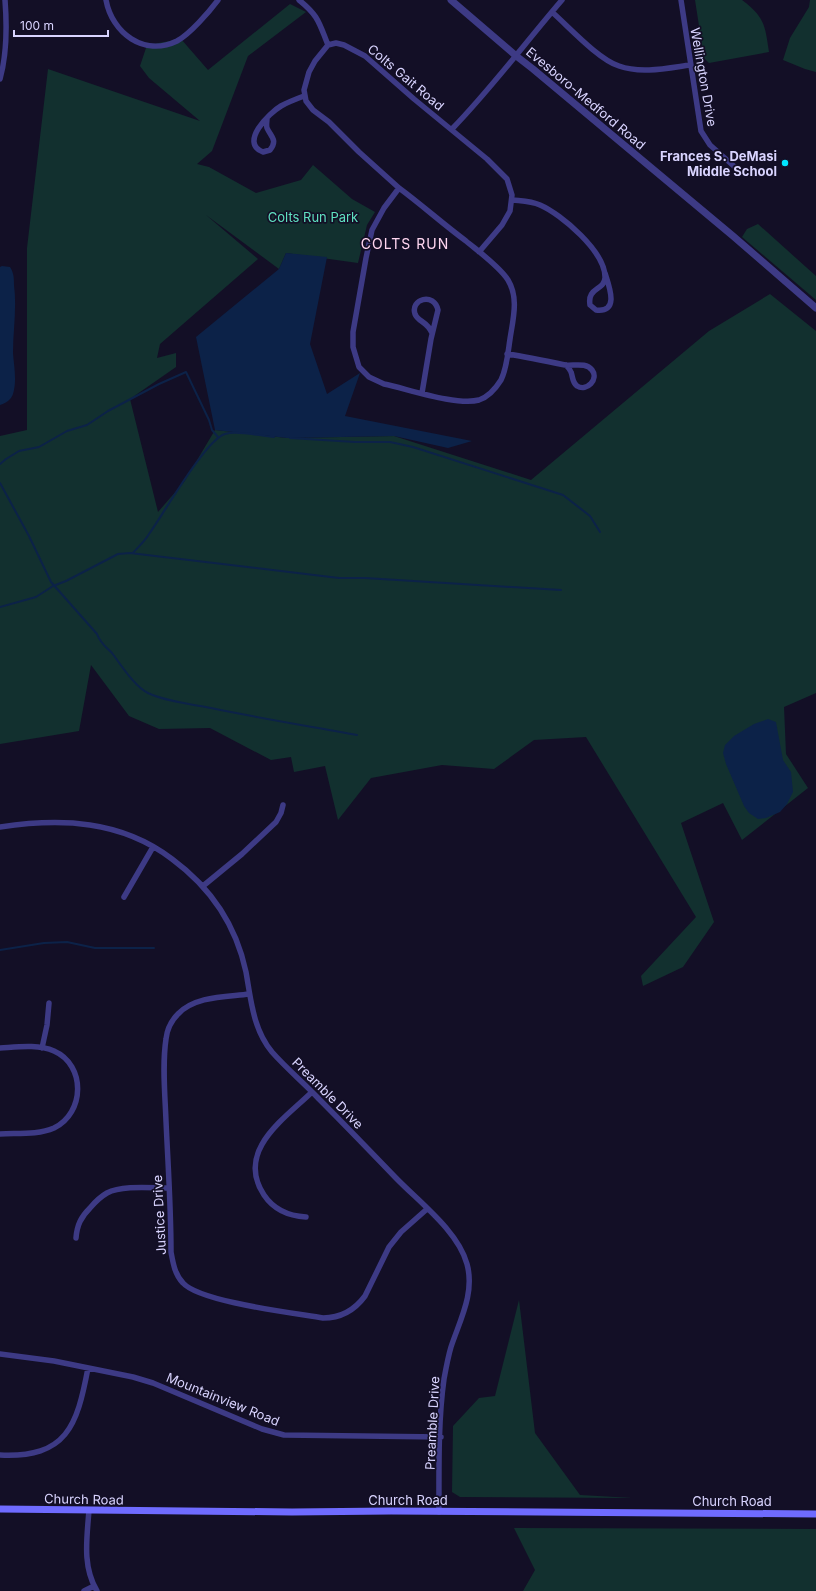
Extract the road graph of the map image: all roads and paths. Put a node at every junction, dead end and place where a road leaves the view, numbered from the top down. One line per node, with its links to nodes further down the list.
1 (5, 0): 12 (street)
2 (106, 0): 3 (street)
3 (218, 0)
4 (299, 0): 9 (street)
5 (451, 0): 10 (street, Evesboro-Medford Road)
6 (562, 0): 8 (street)
7 (681, 0): 11 (street, Wellington Drive)
8 (552, 12): 10 (street); 11 (street)
9 (328, 45): 13 (street); 15 (street, Colts Gait Road)
10 (515, 55): 15 (street); 21 (street, Evesboro-Medford Road)
11 (690, 66): 16 (street, Wellington Drive)
12 (0, 79)
13 (304, 96): 14 (street); 17 (street)
14 (267, 118): 14 (street)
15 (452, 130): 18 (street, Colts Gait Road)
16 (736, 168)
17 (399, 188): 19 (street); 25 (street)
18 (512, 200): 19 (street); 20 (street)
19 (479, 252): 23 (street)
20 (605, 273): 20 (street)
21 (816, 308)
22 (432, 333): 22 (street); 25 (street)
23 (507, 354): 24 (street); 25 (street)
24 (566, 365): 24 (street)
25 (422, 393)
26 (283, 804): 29 (street)
27 (0, 828): 28 (street, Preamble Drive)
28 (153, 846): 29 (street, Preamble Drive); 30 (street)
29 (203, 886): 31 (street, Preamble Drive)
30 (124, 897)
31 (249, 994): 35 (street, Preamble Drive); 37 (street, Justice Drive)
32 (49, 1002): 34 (street)
33 (0, 1048): 34 (street)
34 (42, 1048): 36 (street)
35 (312, 1092): 38 (street, Preamble Drive); 39 (street)
36 (0, 1134)
37 (169, 1188): 38 (street, Justice Drive); 40 (street)
38 (427, 1209): 43 (street, Preamble Drive)
39 (306, 1217)
40 (76, 1238)
41 (0, 1354): 42 (street, Mountainview Road)
42 (88, 1368): 43 (street, Mountainview Road); 44 (street)
43 (440, 1436): 47 (street, Preamble Drive)
44 (0, 1455)
45 (0, 1509): 46 (main road, Church Road)
46 (89, 1510): 47 (main road, Church Road); 49 (street)
47 (439, 1512): 48 (main road, Church Road)
48 (816, 1514)
49 (95, 1588): 50 (street)
50 (84, 1591)

